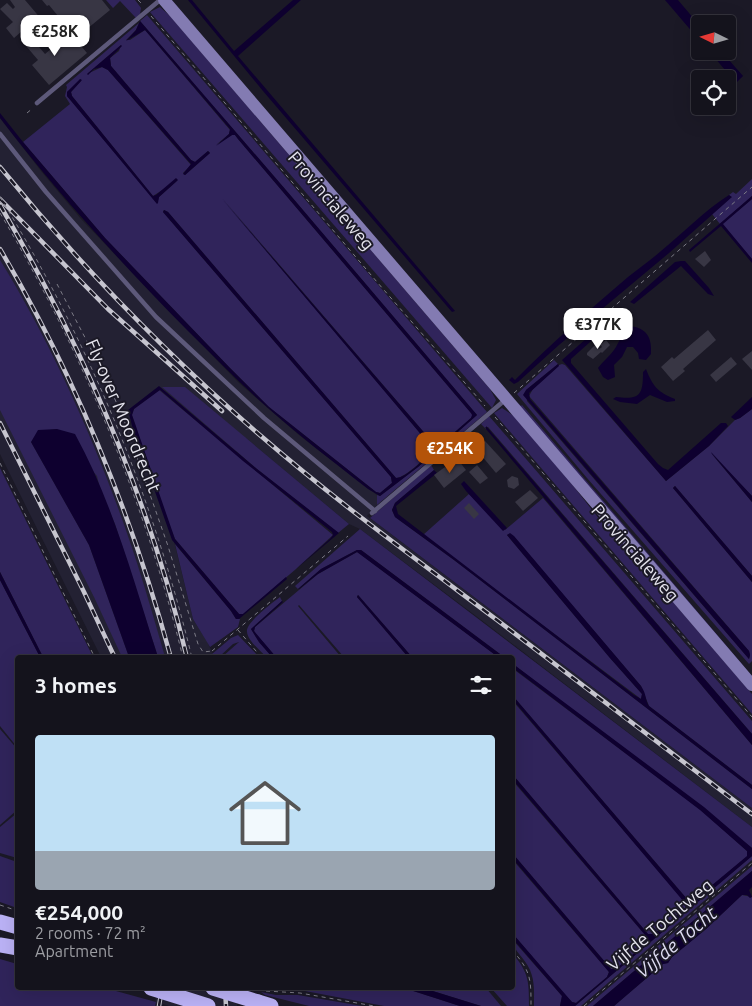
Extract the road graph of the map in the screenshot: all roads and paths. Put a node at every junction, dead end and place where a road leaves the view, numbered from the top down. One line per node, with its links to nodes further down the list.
1 (138, 0): 4 (path, Provincialeweg)
2 (160, 0): 4 (lane)
3 (164, 0): 12 (main road, Provincialeweg)
4 (146, 10): 5 (lane); 13 (path, Provincialeweg)
5 (36, 104): 6 (path)
6 (27, 113)
7 (0, 134): 13 (lane)
8 (752, 187): 12 (path)
9 (0, 197): 20 (path, Fly-over Moordrecht, bridge)
10 (0, 213): 19 (path)
11 (57, 284): 17 (path)
12 (506, 400): 13 (lane); 24 (main road, Provincialeweg)
13 (491, 412): 25 (path, Provincialeweg)
14 (0, 463): 18 (path)
15 (348, 536): 16 (path)
16 (238, 630): 17 (path); 23 (path)
17 (212, 651): 21 (path); 22 (path)
18 (94, 655)
19 (182, 655)
20 (191, 655)
21 (207, 655)
22 (210, 655)
23 (259, 655)
24 (752, 685)
25 (752, 717)
26 (752, 863): 40 (path, Vijfde Tochtweg)
27 (0, 905): 28 (path)
28 (15, 910)
29 (0, 922): 30 (highway)
30 (15, 926)
31 (0, 944): 32 (highway)
32 (15, 947)
33 (515, 954): 39 (path)
34 (156, 990): 37 (highway, bridge)
35 (223, 990): 36 (highway, bridge)
36 (263, 999): 38 (path)
37 (208, 1006)
38 (374, 1006)
39 (531, 1006)
40 (584, 1006)

